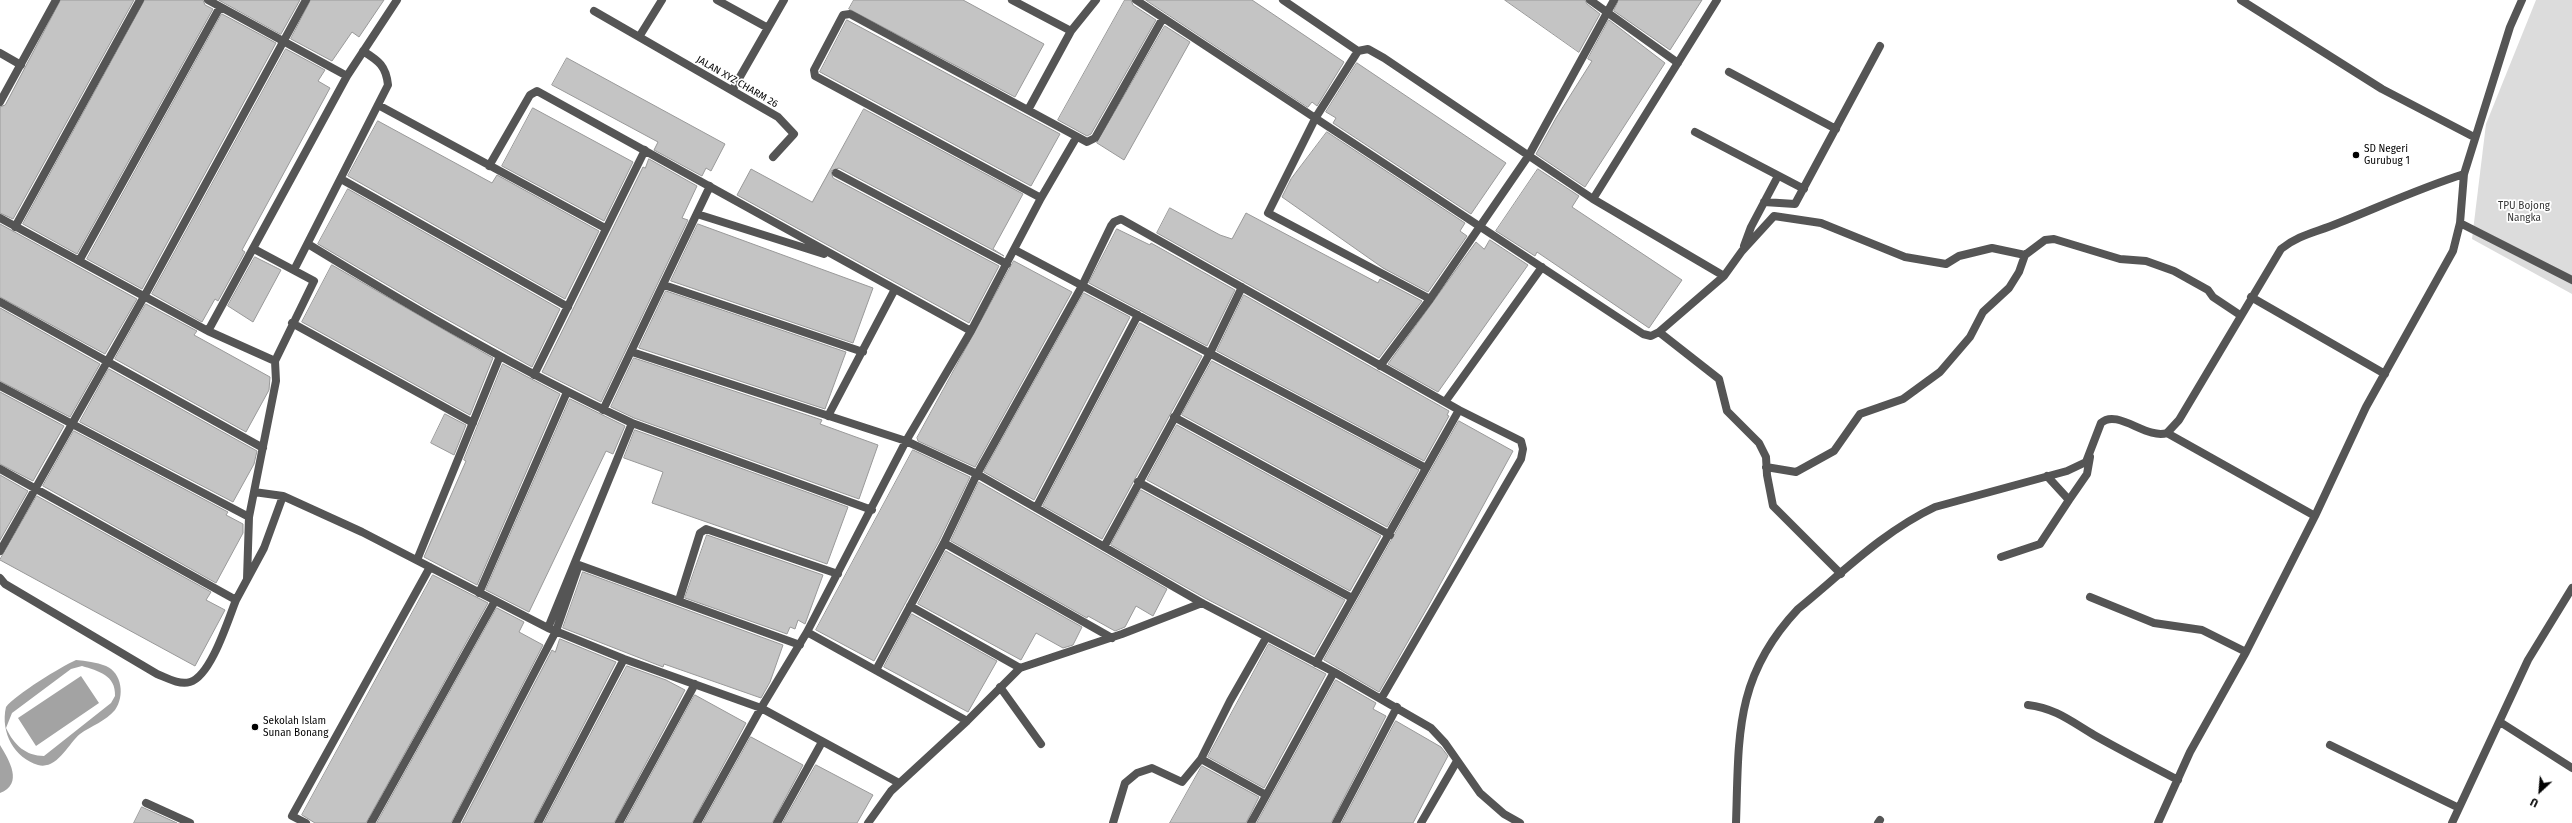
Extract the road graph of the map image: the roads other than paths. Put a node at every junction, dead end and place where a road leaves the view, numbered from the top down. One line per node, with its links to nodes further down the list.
1 (56, 0): 31 (street)
2 (140, 0): 60 (street)
3 (208, 0): 18 (street)
4 (306, 0): 25 (street)
5 (397, 0): 27 (street)
6 (662, 0): 24 (street)
7 (717, 0): 22 (street)
8 (784, 0): 22 (street)
9 (1012, 0): 23 (street)
10 (1096, 0): 23 (street)
11 (1136, 0): 21 (street)
12 (1283, 0): 28 (street)
13 (1590, 0): 20 (street)
14 (1614, 0): 20 (street)
15 (1717, 0): 30 (street)
16 (2241, 0): 41 (street)
17 (2522, 0): 41 (street)
18 (220, 7): 25 (street); 68 (street)
19 (594, 11): 24 (street, JALAN XYZ CHARM 26)
20 (1607, 11): 30 (street); 44 (street)
21 (1163, 18): 38 (street); 42 (street)
22 (768, 28): 34 (street)
23 (1072, 31): 37 (street)
24 (639, 37): 34 (street, JALAN XYZ CHARM 26)
25 (283, 41): 33 (street); 78 (street)
26 (1880, 46): 39 (street)
27 (363, 51): 33 (street); 36 (street)
28 (1358, 51): 38 (street); 44 (street)
29 (0, 53): 31 (street)
30 (1678, 63): 54 (street)
31 (20, 65): 35 (street)
32 (1729, 72): 39 (street)
33 (347, 76): 63 (street)
34 (733, 89): 45 (street, JALAN XYZ CHARM 26)
35 (0, 102)
36 (380, 106): 46 (street); 50 (street)
37 (1028, 110): 42 (street); 53 (street)
38 (1316, 117): 59 (street); 80 (street)
39 (1836, 128): 52 (street)
40 (1695, 132): 49 (street)
41 (2474, 137): 48 (street)
42 (1076, 138): 53 (street)
43 (645, 150): 46 (street); 51 (street); 61 (street)
44 (1529, 155): 54 (street); 59 (street)
45 (773, 156)
46 (489, 166): 61 (street)
47 (836, 173): 69 (street)
48 (2464, 174): 58 (street); 79 (street)
49 (1778, 176): 52 (street); 55 (street)
50 (341, 179): 62 (street); 82 (street)
51 (710, 186): 56 (street); 67 (street)
52 (1804, 189): 55 (street)
53 (1041, 198): 64 (street)
54 (1593, 199): 72 (street)
55 (1764, 202): 65 (street)
56 (697, 214): 67 (street); 74 (street)
57 (0, 218): 60 (street)
58 (2460, 223): 73 (street); 97 (street)
59 (1481, 226): 70 (street); 80 (street)
60 (15, 227): 68 (street)
61 (605, 228): 82 (street)
62 (308, 244): 71 (street); 92 (street)
63 (254, 249): 71 (street); 86 (street)
64 (1015, 250): 69 (street); 75 (street)
65 (1742, 251): 66 (street); 72 (street)
66 (2025, 255): 84 (street); 112 (street)
67 (840, 259): 77 (street)
68 (79, 261): 78 (street)
69 (1007, 264): 87 (street)
70 (1542, 267): 88 (street); 100 (street)
71 (294, 270): 85 (street)
72 (1724, 276): 88 (street)
73 (2572, 280)
74 (664, 284): 89 (street); 90 (street)
75 (1082, 286): 76 (street); 83 (street); 115 (street)
76 (1242, 287): 91 (street); 95 (street)
77 (895, 288): 87 (street); 90 (street)
78 (145, 295): 86 (street); 94 (street)
79 (2251, 297): 84 (street); 97 (street)
80 (1430, 299): 95 (street)
81 (0, 302): 94 (street)
82 (568, 307): 96 (street)
83 (1138, 315): 91 (street); 122 (street)
84 (2240, 315): 108 (street)
85 (292, 323): 93 (street); 105 (street)
86 (208, 331): 93 (street)
87 (971, 331): 109 (street)
88 (1660, 332): 112 (street)
89 (632, 352): 101 (street); 103 (street)
90 (863, 352): 103 (street)
91 (1210, 353): 104 (street); 113 (street)
92 (500, 356): 96 (street); 105 (street)
93 (275, 361): 110 (street)
94 (106, 363): 107 (street); 110 (street)
95 (1380, 366): 100 (street)
96 (534, 374): 99 (street)
97 (2385, 374): 124 (street)
98 (0, 386): 107 (street)
99 (567, 392): 101 (street); 137 (street)
100 (1446, 402): 102 (street)
101 (603, 410): 106 (street)
102 (1459, 410): 113 (street); 160 (street)
103 (828, 416): 109 (street)
104 (1174, 417): 117 (street); 126 (street)
105 (473, 423): 131 (street)
106 (632, 423): 123 (street); 146 (street)
107 (71, 424): 118 (street); 125 (street)
108 (2167, 434): 111 (street); 124 (street)
109 (906, 441): 115 (street); 123 (street)
110 (263, 448): 119 (street)
111 (2090, 457): 116 (street); 121 (street)
112 (1766, 467): 134 (street)
113 (1426, 468): 126 (street)
114 (0, 469): 118 (street)
115 (977, 474): 122 (street); 127 (street)
116 (2047, 476): 121 (street); 134 (street)
117 (1138, 482): 128 (street); 140 (street)
118 (34, 488): 129 (street); 141 (street)
119 (254, 492): 120 (street); 125 (street)
120 (283, 496): 131 (street); 136 (street)
121 (2069, 500): 130 (street)
122 (1036, 508): 128 (street)
123 (872, 510): 133 (street)
124 (2315, 516): 152 (street)
125 (249, 517): 136 (street)
126 (1390, 535): 140 (street)
127 (944, 542): 145 (street); 149 (street)
128 (1104, 547): 144 (street)
129 (0, 552)
130 (2002, 557)
131 (417, 560): 132 (street)
132 (430, 567): 137 (street); 178 (street)
133 (838, 574): 142 (street); 148 (street)
134 (1841, 574): 191 (street)
135 (2, 582): 141 (street)
136 (247, 584): 141 (street)
137 (479, 593): 143 (street)
138 (2571, 593): 165 (street)
139 (2090, 597): 152 (street)
140 (1352, 598): 154 (street)
141 (236, 600)
142 (678, 600): 147 (street); 151 (street)
143 (495, 602): 146 (street); 179 (street)
144 (1202, 603): 149 (street); 150 (street)
145 (910, 606): 155 (street); 156 (street)
146 (548, 628): 147 (street)
147 (556, 631): 153 (street); 180 (street)
148 (807, 632): 151 (street); 156 (street)
149 (1112, 638): 155 (street)
150 (1266, 638): 154 (street); 169 (street)
151 (800, 645): 162 (street)
152 (2246, 652): 172 (street)
153 (624, 659): 158 (street); 181 (street)
154 (1316, 663): 157 (street)
155 (1020, 668): 159 (street)
156 (876, 670): 164 (street)
157 (1334, 672): 160 (street); 174 (street)
158 (695, 684): 162 (street); 182 (street)
159 (1000, 687): 164 (street); 167 (street)
160 (1381, 699): 163 (street)
161 (2028, 705): 172 (street)
162 (761, 708): 166 (street); 183 (street)
163 (1397, 708): 170 (street); 188 (street)
164 (966, 721): 173 (street)
165 (2500, 722): 171 (street); 176 (street)
166 (822, 742): 173 (street); 184 (street)
167 (1041, 744)
168 (2330, 746): 176 (street)
169 (1201, 760): 174 (street); 186 (street)
170 (1457, 761): 189 (street); 190 (street)
171 (2572, 768)
172 (2178, 780): 192 (street)
173 (899, 783): 185 (street)
174 (1266, 795): 187 (street)
175 (146, 803): 177 (street)
176 (2460, 808): 193 (street)
177 (190, 823)
178 (306, 823)
179 (370, 823)
180 (456, 823)
181 (538, 823)
182 (619, 823)
183 (697, 823)
184 (777, 823)
185 (868, 823)
186 (1113, 823)
187 (1251, 823)
188 (1336, 823)
189 (1421, 823)
190 (1520, 823)
191 (1736, 823)
192 (2158, 823)
193 (2452, 823)

